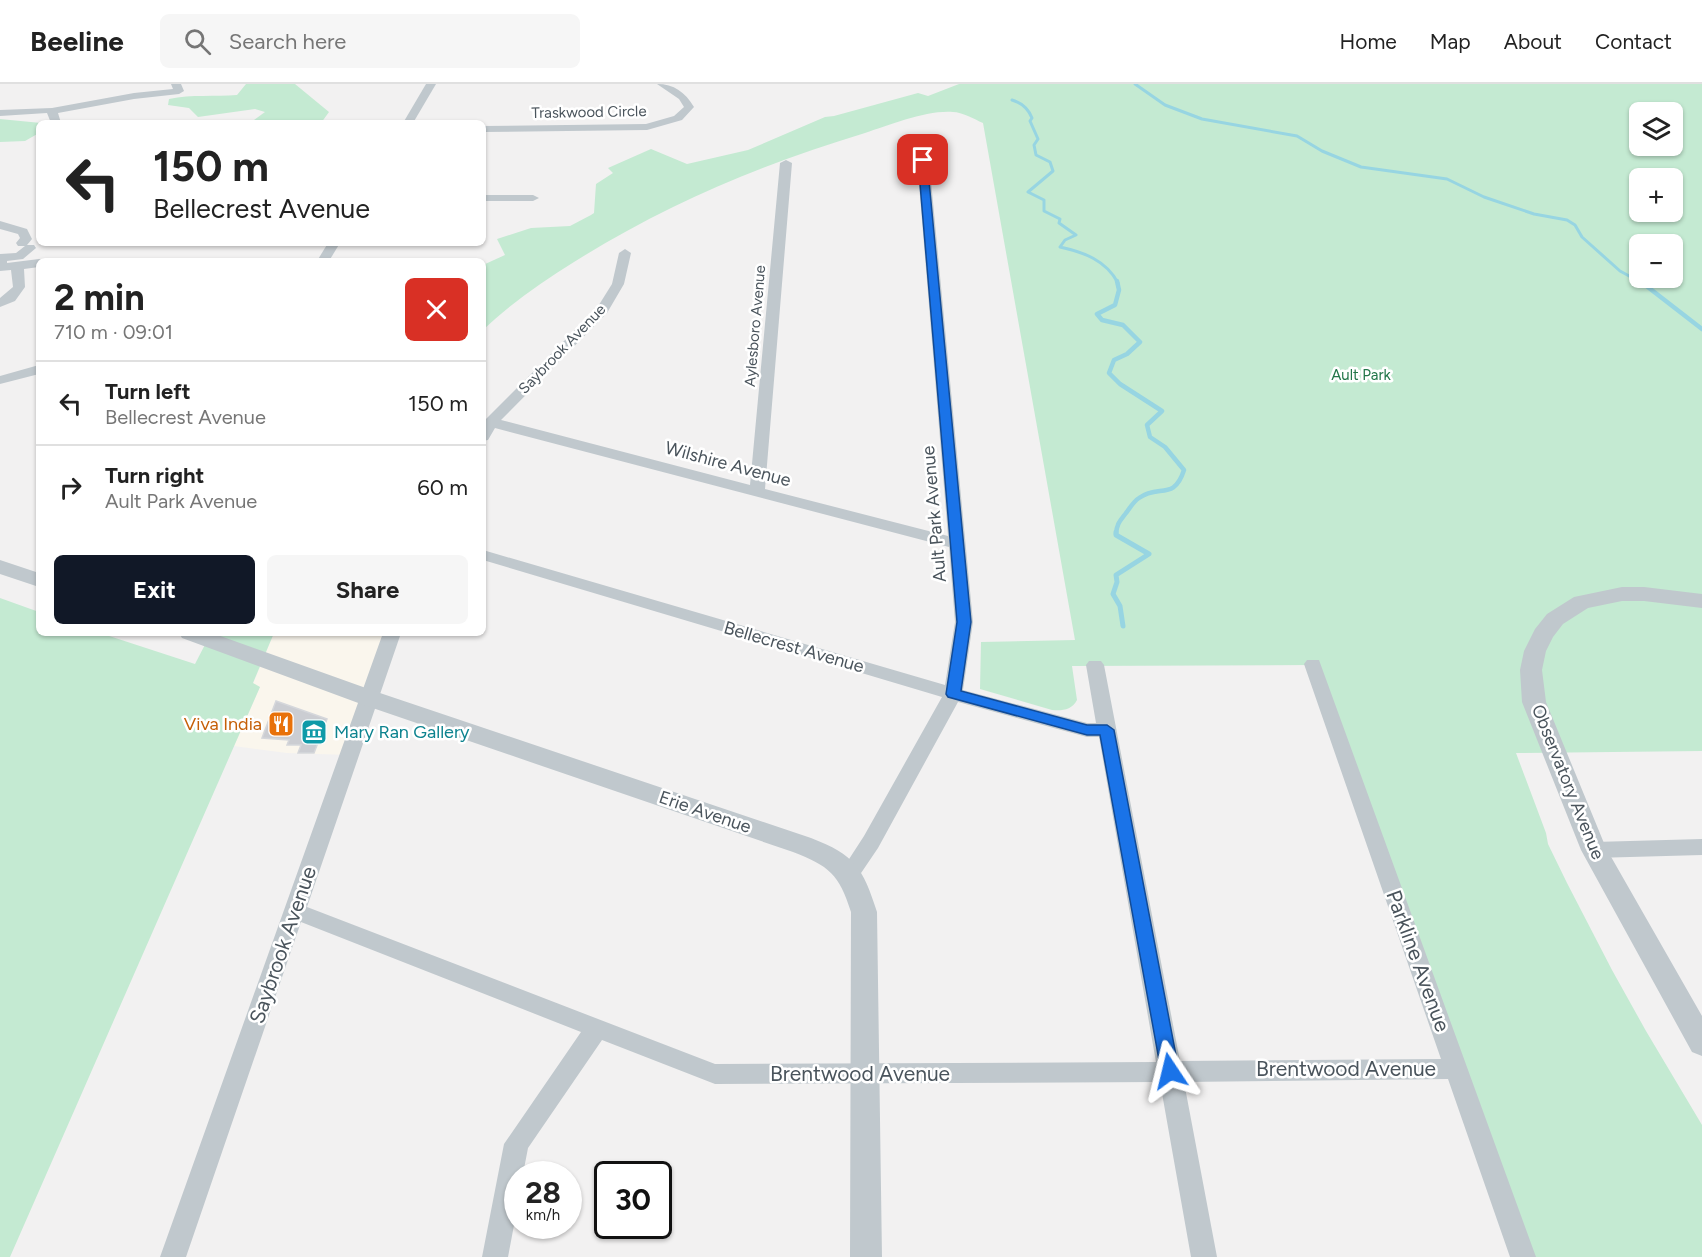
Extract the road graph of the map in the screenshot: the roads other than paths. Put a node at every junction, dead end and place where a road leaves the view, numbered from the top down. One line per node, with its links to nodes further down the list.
1 (176, 84): 4 (street)
2 (431, 84): 7 (street)
3 (662, 84): 8 (street, Traskwood Circle)
4 (52, 111): 5 (street); 6 (street)
5 (0, 113)
6 (55, 120)
7 (410, 120)
8 (486, 129)
9 (923, 160): 26 (street, Ault Park Avenue)
10 (786, 163): 25 (street, Aylesboro Avenue)
11 (486, 198): 12 (street)
12 (533, 198)
13 (0, 225): 14 (street)
14 (26, 246): 15 (street); 17 (street); 18 (street)
15 (0, 248)
16 (626, 253): 23 (street, Saybrook Avenue)
17 (35, 263): 19 (street)
18 (1, 264): 19 (street)
19 (17, 265): 20 (street)
20 (0, 303)
21 (36, 370): 22 (street)
22 (0, 380)
23 (491, 422): 24 (street, Saybrook Avenue); 25 (street, Wilshire Avenue)
24 (486, 431)
25 (757, 492): 26 (street, Wilshire Avenue)
26 (955, 543): 35 (street, Ault Park Avenue)
27 (486, 556): 35 (street, Bellecrest Avenue)
28 (0, 567): 29 (street)
29 (36, 579)
30 (1702, 601): 39 (street, Observatory Avenue)
31 (198, 636): 36 (street, Erie Avenue)
32 (391, 636): 36 (street, Saybrook Avenue)
33 (1313, 664): 44 (street, Parkline Avenue)
34 (1095, 666): 37 (street)
35 (953, 694): 37 (street, Bellecrest Avenue); 40 (street, Ault Park Avenue)
36 (369, 698): 40 (street, Erie Avenue); 41 (street, Saybrook Avenue)
37 (1107, 730): 45 (street)
38 (1702, 847): 39 (street)
39 (1594, 850): 43 (street, Observatory Avenue)
40 (850, 873): 46 (street)
41 (295, 911): 42 (street, Brentwood Avenue); 47 (street, Saybrook Avenue)
42 (597, 1029): 46 (street, Brentwood Avenue); 48 (street)
43 (1702, 1043)
44 (1456, 1068): 45 (street, Brentwood Avenue); 51 (street, Parkline Avenue)
45 (1170, 1071): 46 (street, Brentwood Avenue); 50 (street)
46 (866, 1075): 49 (street)
47 (173, 1257)
48 (495, 1257)
49 (866, 1257)
50 (1204, 1257)
51 (1523, 1257)

